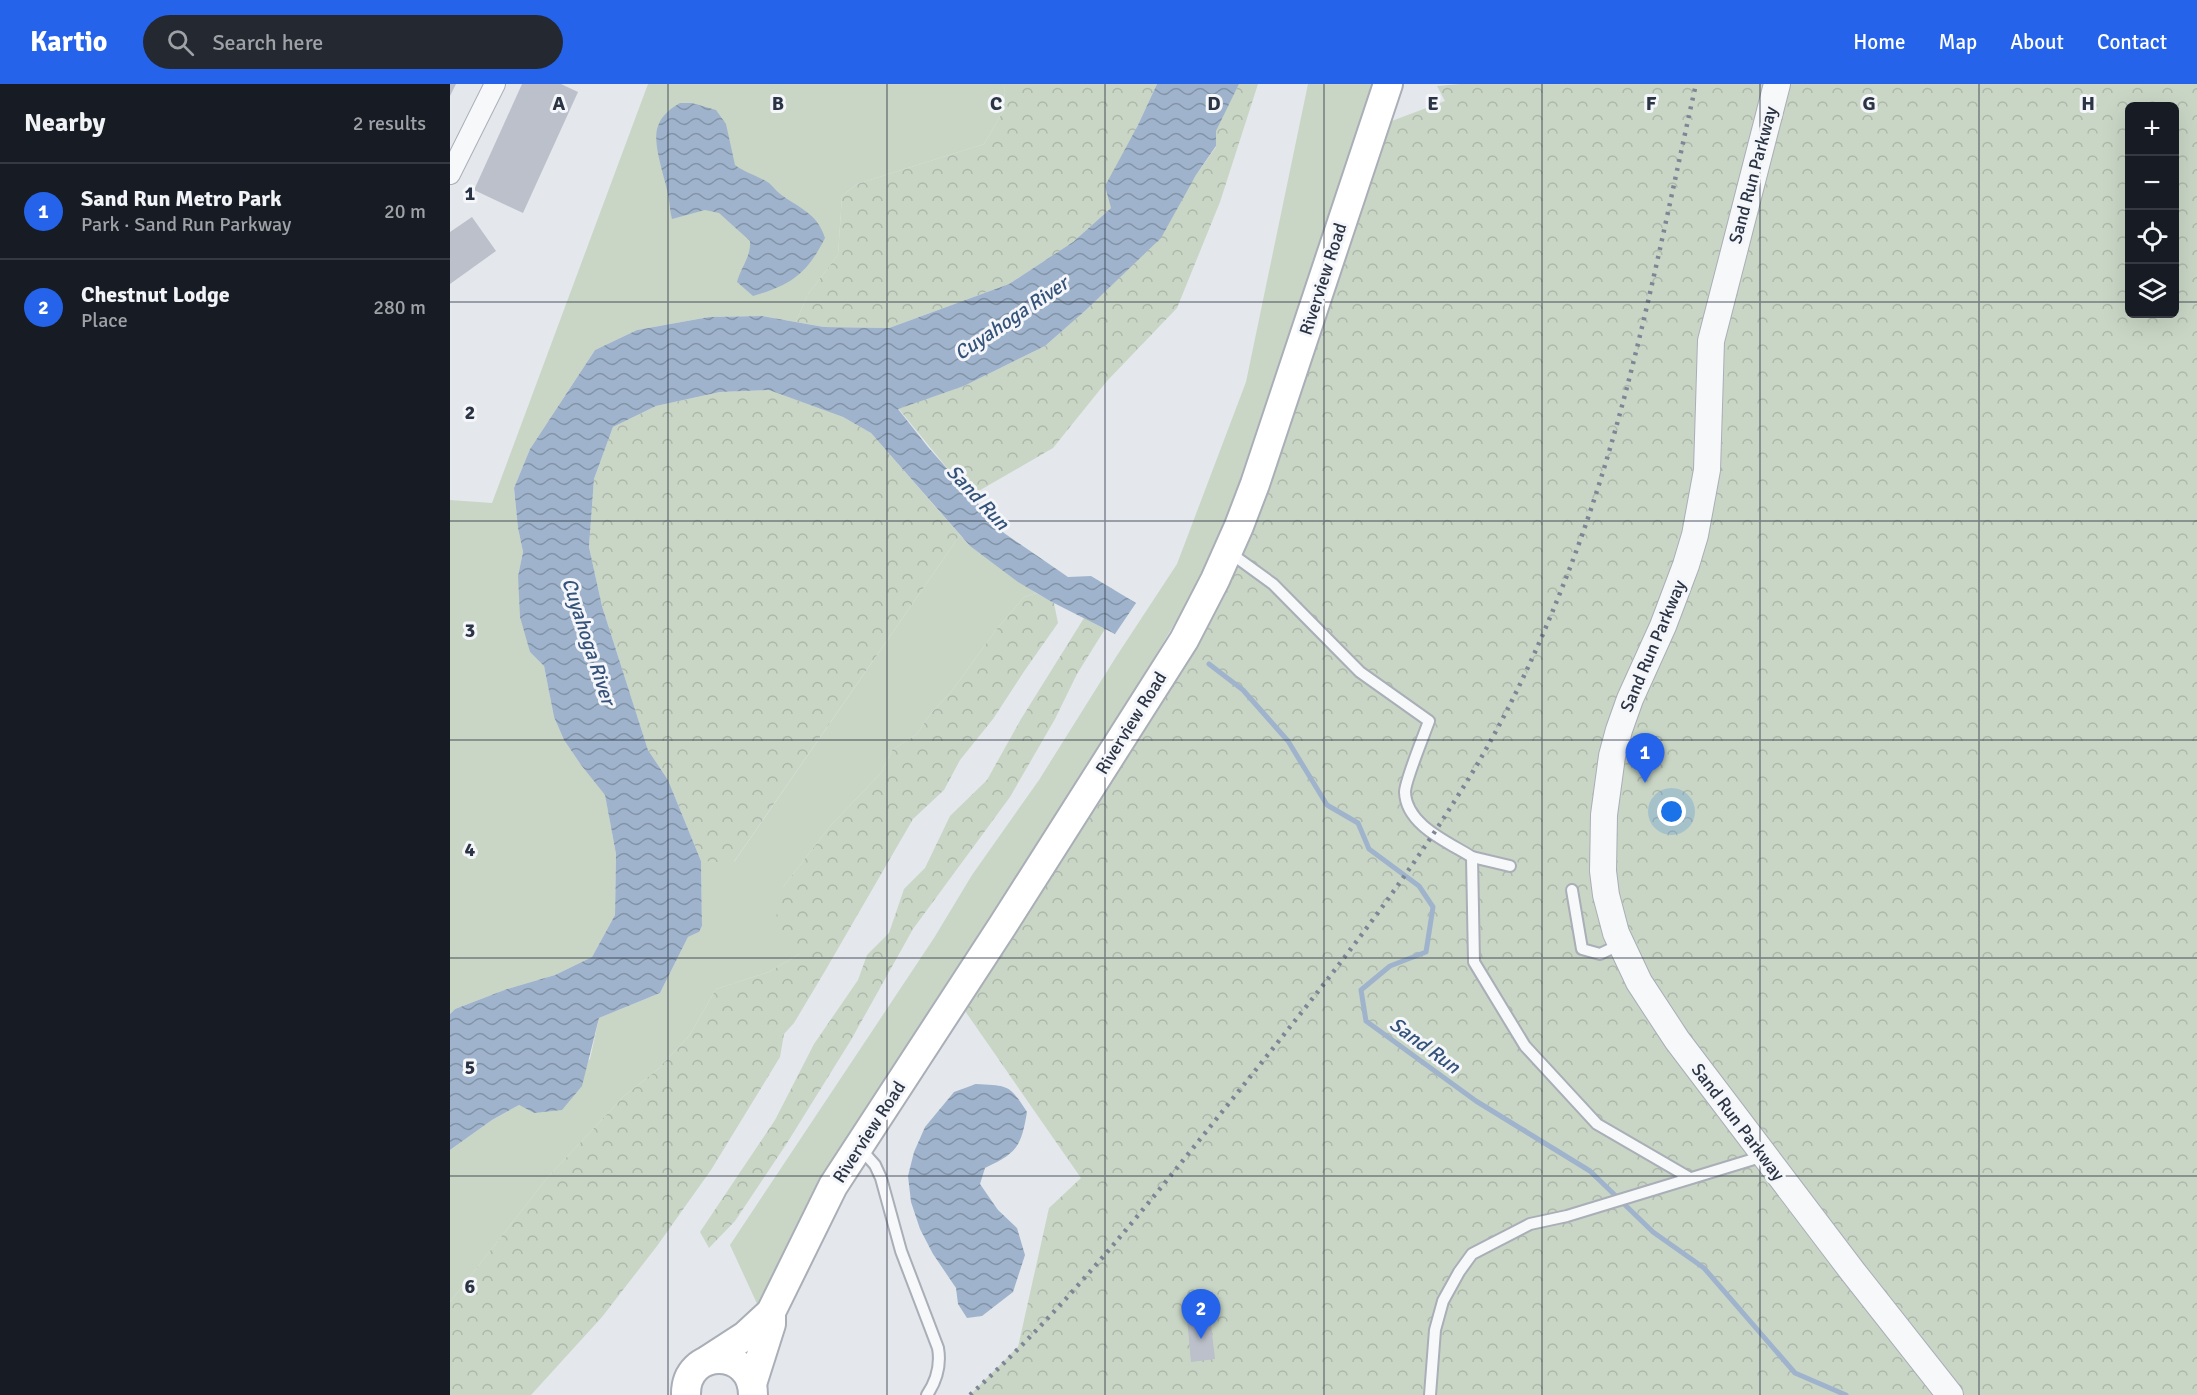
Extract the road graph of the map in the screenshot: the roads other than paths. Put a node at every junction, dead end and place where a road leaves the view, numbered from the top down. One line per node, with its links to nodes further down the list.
1 (495, 84): 4 (street)
2 (1388, 84): 5 (main road, Riverview Road)
3 (1777, 84): 9 (street, Sand Run Parkway)
4 (450, 174)
5 (1228, 552): 6 (lane); 10 (main road, Riverview Road)
6 (1472, 857): 7 (lane); 12 (lane)
7 (1510, 866)
8 (1572, 890): 9 (lane)
9 (1621, 944): 11 (street, Sand Run Parkway)
10 (859, 1148): 13 (main road, Riverview Road); 17 (lane)
11 (1764, 1156): 12 (lane); 19 (street, Sand Run Parkway)
12 (1690, 1178): 18 (lane)
13 (771, 1312): 14 (main road, Riverview Road); 15 (main road, Riverview Road)
14 (708, 1360): 15 (main road); 16 (main road, Riverview Road)
15 (753, 1390)
16 (684, 1392)
17 (927, 1395)
18 (1430, 1395)
19 (1950, 1395)

